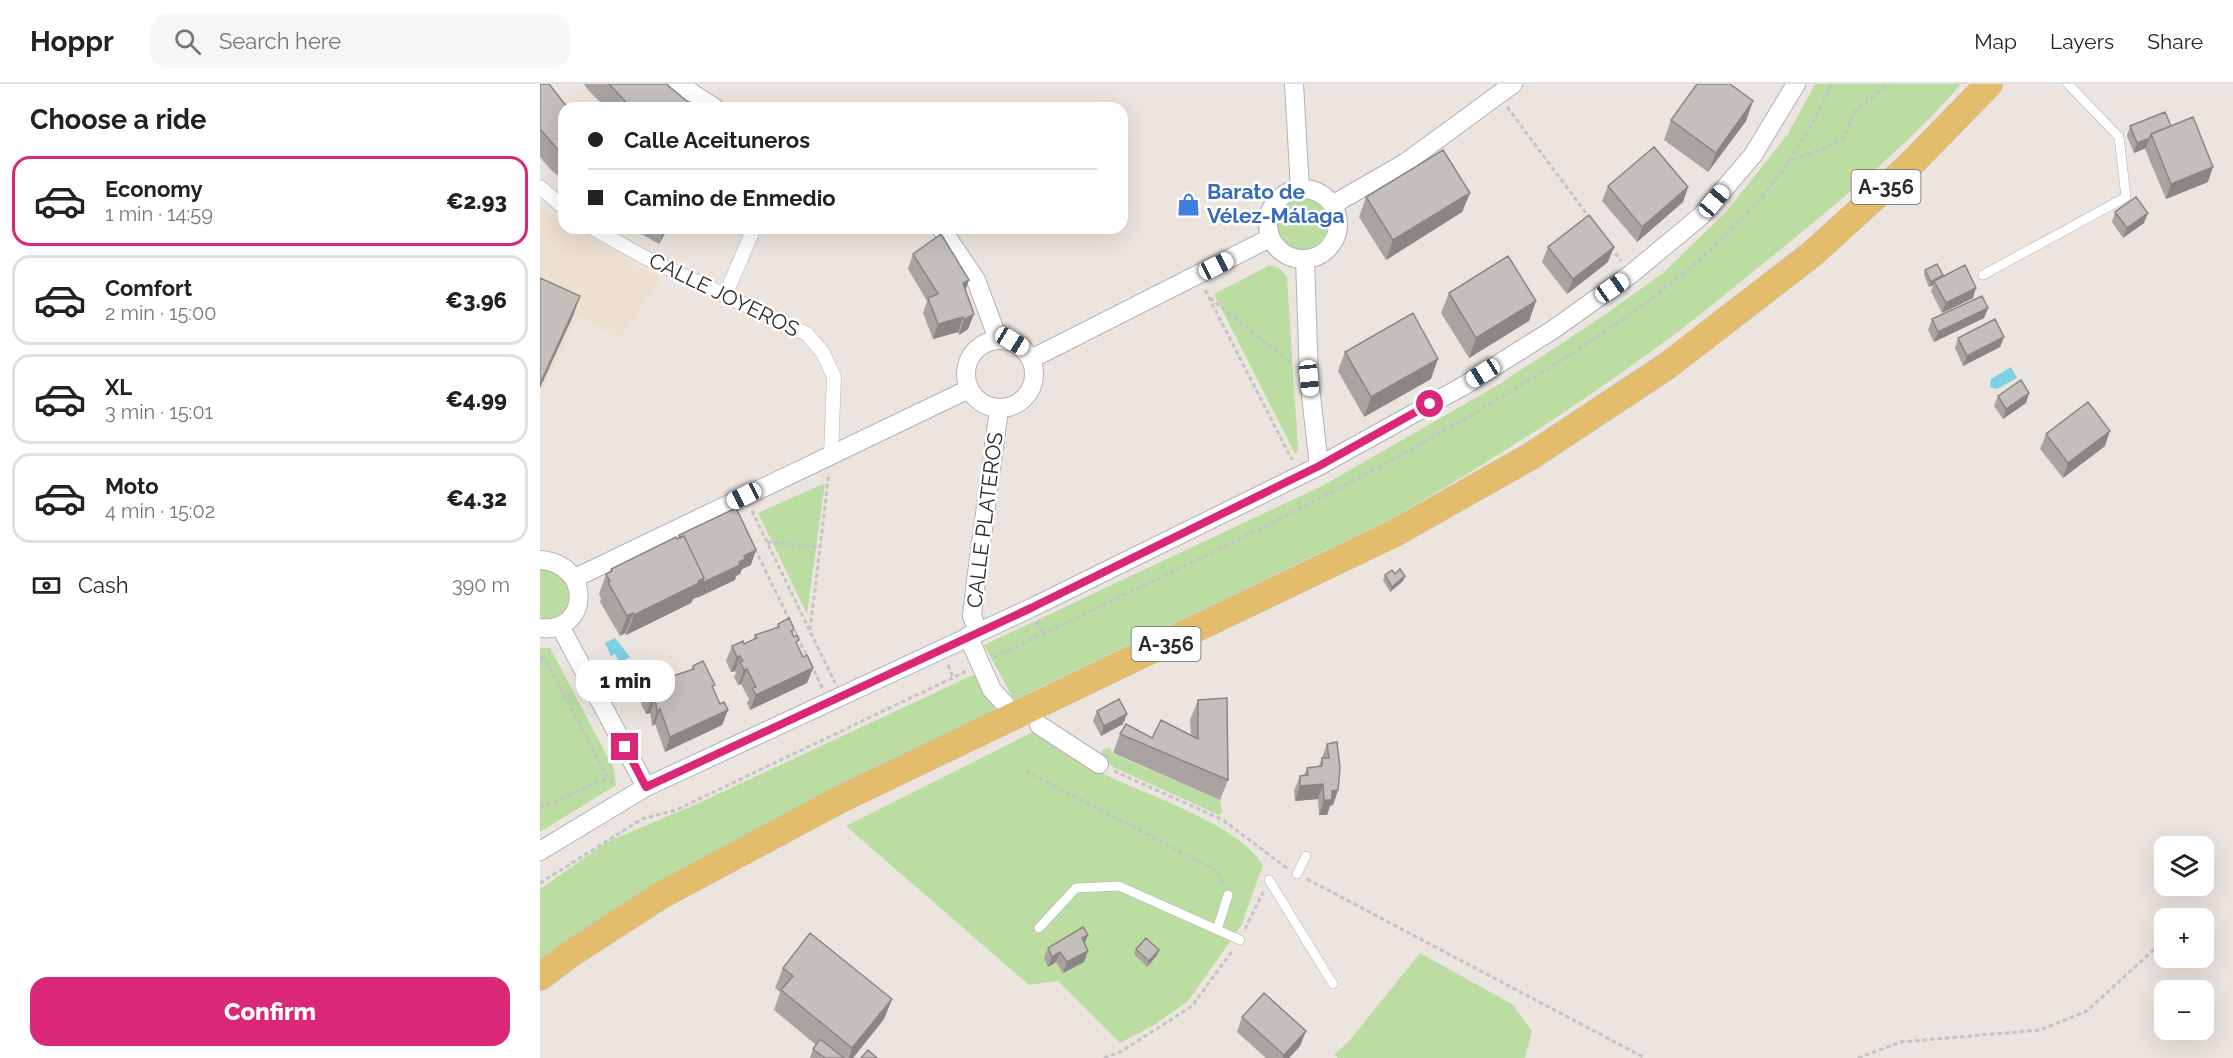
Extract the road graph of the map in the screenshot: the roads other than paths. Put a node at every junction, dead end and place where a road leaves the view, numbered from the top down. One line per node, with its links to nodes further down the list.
1 (678, 84): 7 (street)
2 (1294, 84): 9 (street)
3 (1796, 84): 24 (street)
4 (1989, 84): 42 (main road, A-356)
5 (2068, 84): 17 (lane)
6 (1506, 89): 11 (street)
7 (706, 102)
8 (540, 187): 10 (street)
9 (1300, 189): 11 (street); 15 (street)
10 (558, 203)
11 (1332, 205): 16 (street)
12 (604, 234): 18 (street, CALLE JOYEROS)
13 (751, 234): 18 (street)
14 (946, 234): 19 (street)
15 (1270, 238): 16 (street); 20 (street)
16 (1305, 260): 24 (street)
17 (1983, 275)
18 (724, 296): 23 (street, CALLE JOYEROS)
19 (998, 339): 20 (street); 21 (street)
20 (1032, 358): 22 (street)
21 (969, 389): 22 (street); 23 (street)
22 (999, 409): 29 (street, CALLE PLATEROS)
23 (831, 454): 26 (street)
24 (1319, 466): 29 (street)
25 (540, 560): 26 (street)
26 (575, 578): 27 (street)
27 (560, 626): 28 (street); 33 (street)
28 (540, 628)
29 (973, 633): 30 (street, CALLE PLATEROS); 33 (street)
30 (1005, 704)
31 (1039, 725): 32 (street)
32 (1099, 764)
33 (646, 787): 34 (street)
34 (540, 851)
35 (1306, 856): 36 (lane)
36 (1297, 874)
37 (1269, 880): 43 (lane)
38 (1228, 895): 40 (lane)
39 (1039, 928): 40 (lane)
40 (1217, 930): 41 (lane)
41 (1240, 940)
42 (540, 977)
43 (1333, 984)

